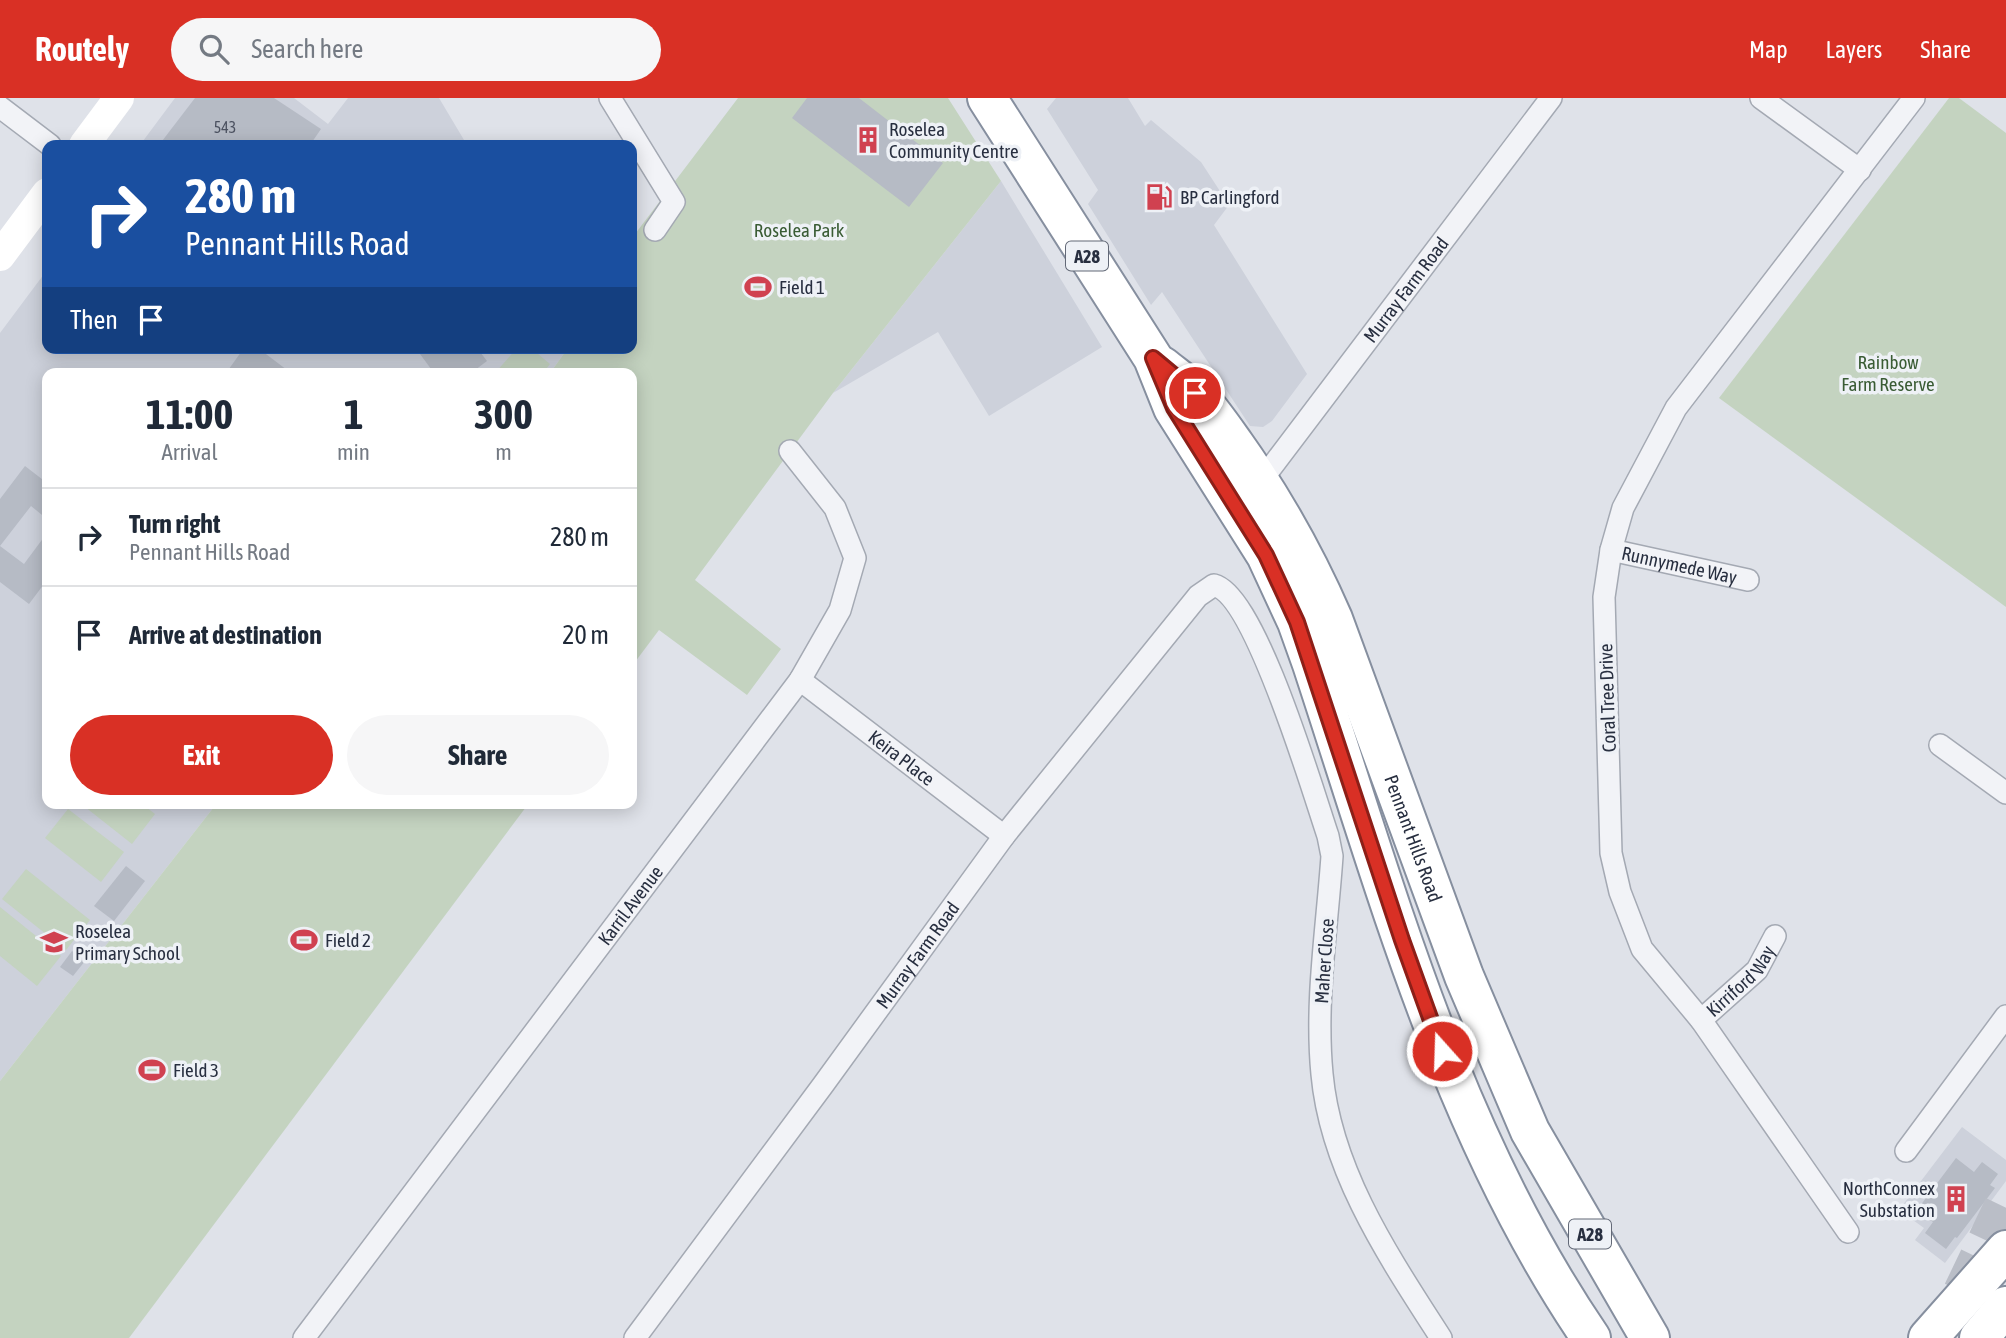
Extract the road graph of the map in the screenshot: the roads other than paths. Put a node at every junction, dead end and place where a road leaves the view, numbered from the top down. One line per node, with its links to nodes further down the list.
1 (119, 98): 9 (street)
2 (610, 98): 10 (street)
3 (988, 98): 16 (highway, Pennant Hills Road / A28)
4 (1551, 98): 18 (street, Murray Farm Road)
5 (1761, 98): 12 (street)
6 (1914, 98): 12 (street, Coral Tree Drive)
7 (0, 107): 8 (street)
8 (43, 140)
9 (87, 140)
10 (636, 140)
11 (637, 142): 14 (street)
12 (1860, 170): 19 (street, Coral Tree Drive)
13 (42, 200): 15 (street)
14 (655, 230)
15 (0, 256)
16 (1153, 358): 18 (highway, Pennant Hills Road / A28); 20 (highway, Pennant Hills Road / A28)
17 (790, 451): 23 (street, Karril Avenue)
18 (1261, 481): 20 (highway); 38 (highway, Pennant Hills Road / A28)
19 (1611, 550): 21 (street, Runnymede Way); 29 (street, Coral Tree Drive)
20 (1266, 555): 37 (highway, Pennant Hills Road / A28)
21 (1748, 580)
22 (1214, 585): 26 (street, Murray Farm Road); 36 (street, Maher Close)
23 (800, 680): 26 (street, Keira Place); 34 (street, Karril Avenue)
24 (1940, 745): 25 (street)
25 (2006, 793)
26 (1004, 836): 35 (street, Murray Farm Road)
27 (1775, 936): 29 (street, Kirriford Way)
28 (2006, 1016): 30 (street)
29 (1701, 1020): 31 (street, Coral Tree Drive)
30 (1906, 1151)
31 (1848, 1232)
32 (2006, 1250): 39 (highway)
33 (2006, 1306): 40 (highway)
34 (309, 1337)
35 (635, 1338)
36 (1440, 1338)
37 (1591, 1338)
38 (1650, 1338)
39 (1928, 1338)
40 (1979, 1338)

